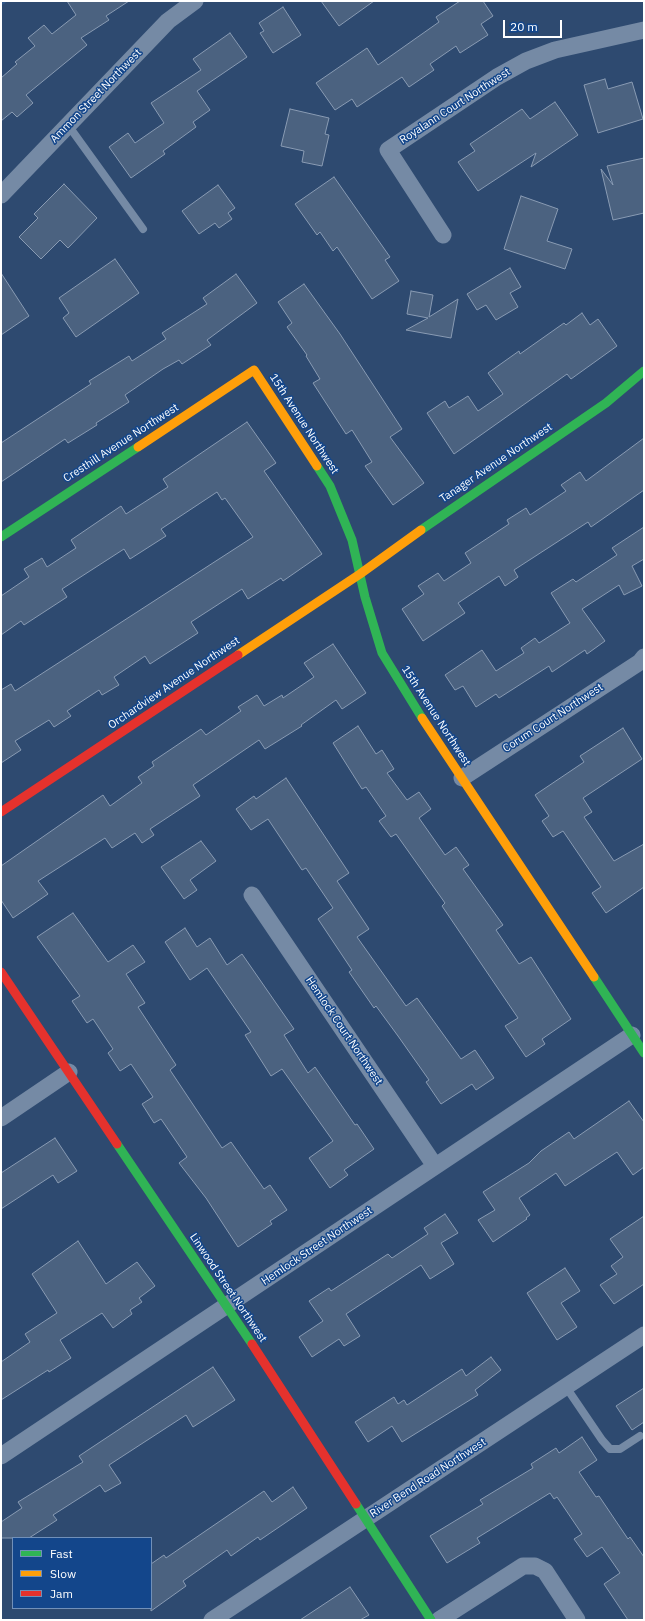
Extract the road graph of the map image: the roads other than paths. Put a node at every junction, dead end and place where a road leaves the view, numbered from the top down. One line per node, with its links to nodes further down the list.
1 (195, 1): 3 (street, Ammon Street Northwest)
2 (644, 30): 6 (street, Royalann Court Northwest)
3 (68, 125): 4 (street, Ammon Street Northwest); 5 (lane)
4 (1, 196)
5 (143, 229)
6 (443, 236)
7 (254, 370): 9 (street, Cresthill Avenue Northwest); 10 (street, 15th Avenue Northwest)
8 (644, 371): 10 (street, Tanager Avenue Northwest)
9 (1, 537)
10 (360, 574): 12 (street, 15th Avenue Northwest); 13 (street, Orchardview Avenue Northwest)
11 (644, 657): 12 (street, Corum Court Northwest)
12 (462, 778): 16 (street, 15th Avenue Northwest)
13 (1, 812)
14 (252, 895): 20 (street, Hemlock Court Northwest)
15 (1, 972): 18 (street, Linwood Street Northwest)
16 (632, 1035): 17 (street, 15th Avenue Northwest); 20 (street, Hemlock Street Northwest)
17 (644, 1053)
18 (69, 1072): 19 (street); 21 (street, Linwood Street Northwest)
19 (1, 1118)
20 (435, 1166): 21 (street, Hemlock Street Northwest)
21 (227, 1306): 25 (street, Hemlock Street Northwest); 26 (street, Linwood Street Northwest)
22 (644, 1335): 23 (street, River Bend Road Northwest)
23 (566, 1387): 24 (lane); 26 (street, River Bend Road Northwest)
24 (640, 1436)
25 (1, 1456)
26 (366, 1519): 27 (street, River Bend Road Northwest); 28 (street, Linwood Street Northwest)
27 (212, 1620)
28 (431, 1620)
29 (439, 1620): 30 (street)
30 (577, 1620)

